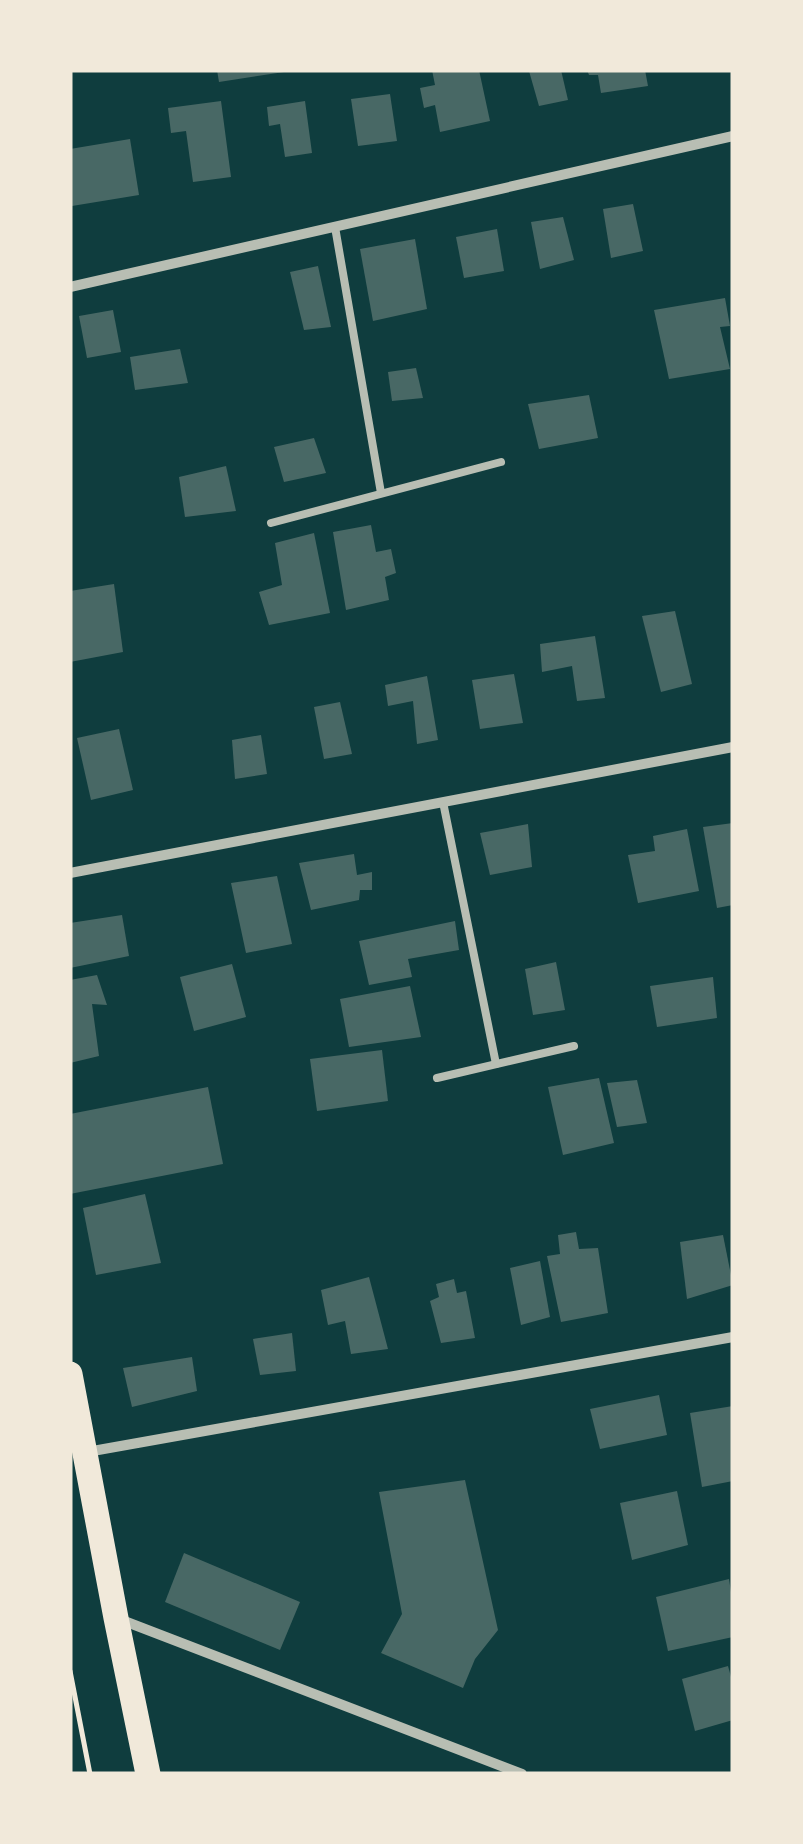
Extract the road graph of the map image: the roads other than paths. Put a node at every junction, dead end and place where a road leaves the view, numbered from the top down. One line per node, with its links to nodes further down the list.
1 (733, 136): 2 (street)
2 (335, 227): 3 (street); 5 (lane)
3 (70, 288)
4 (501, 462): 5 (lane)
5 (381, 492): 6 (lane)
6 (271, 524)
7 (733, 746): 8 (street)
8 (444, 802): 9 (street); 11 (lane)
9 (70, 873)
10 (574, 1046): 11 (lane)
11 (496, 1064): 12 (lane)
12 (438, 1078)
13 (733, 1337): 16 (street)
14 (70, 1374): 16 (main road)
15 (70, 1409): 17 (main road)
16 (86, 1452): 17 (main road)
17 (112, 1617): 18 (main road); 19 (street)
18 (144, 1774)
19 (522, 1774)

